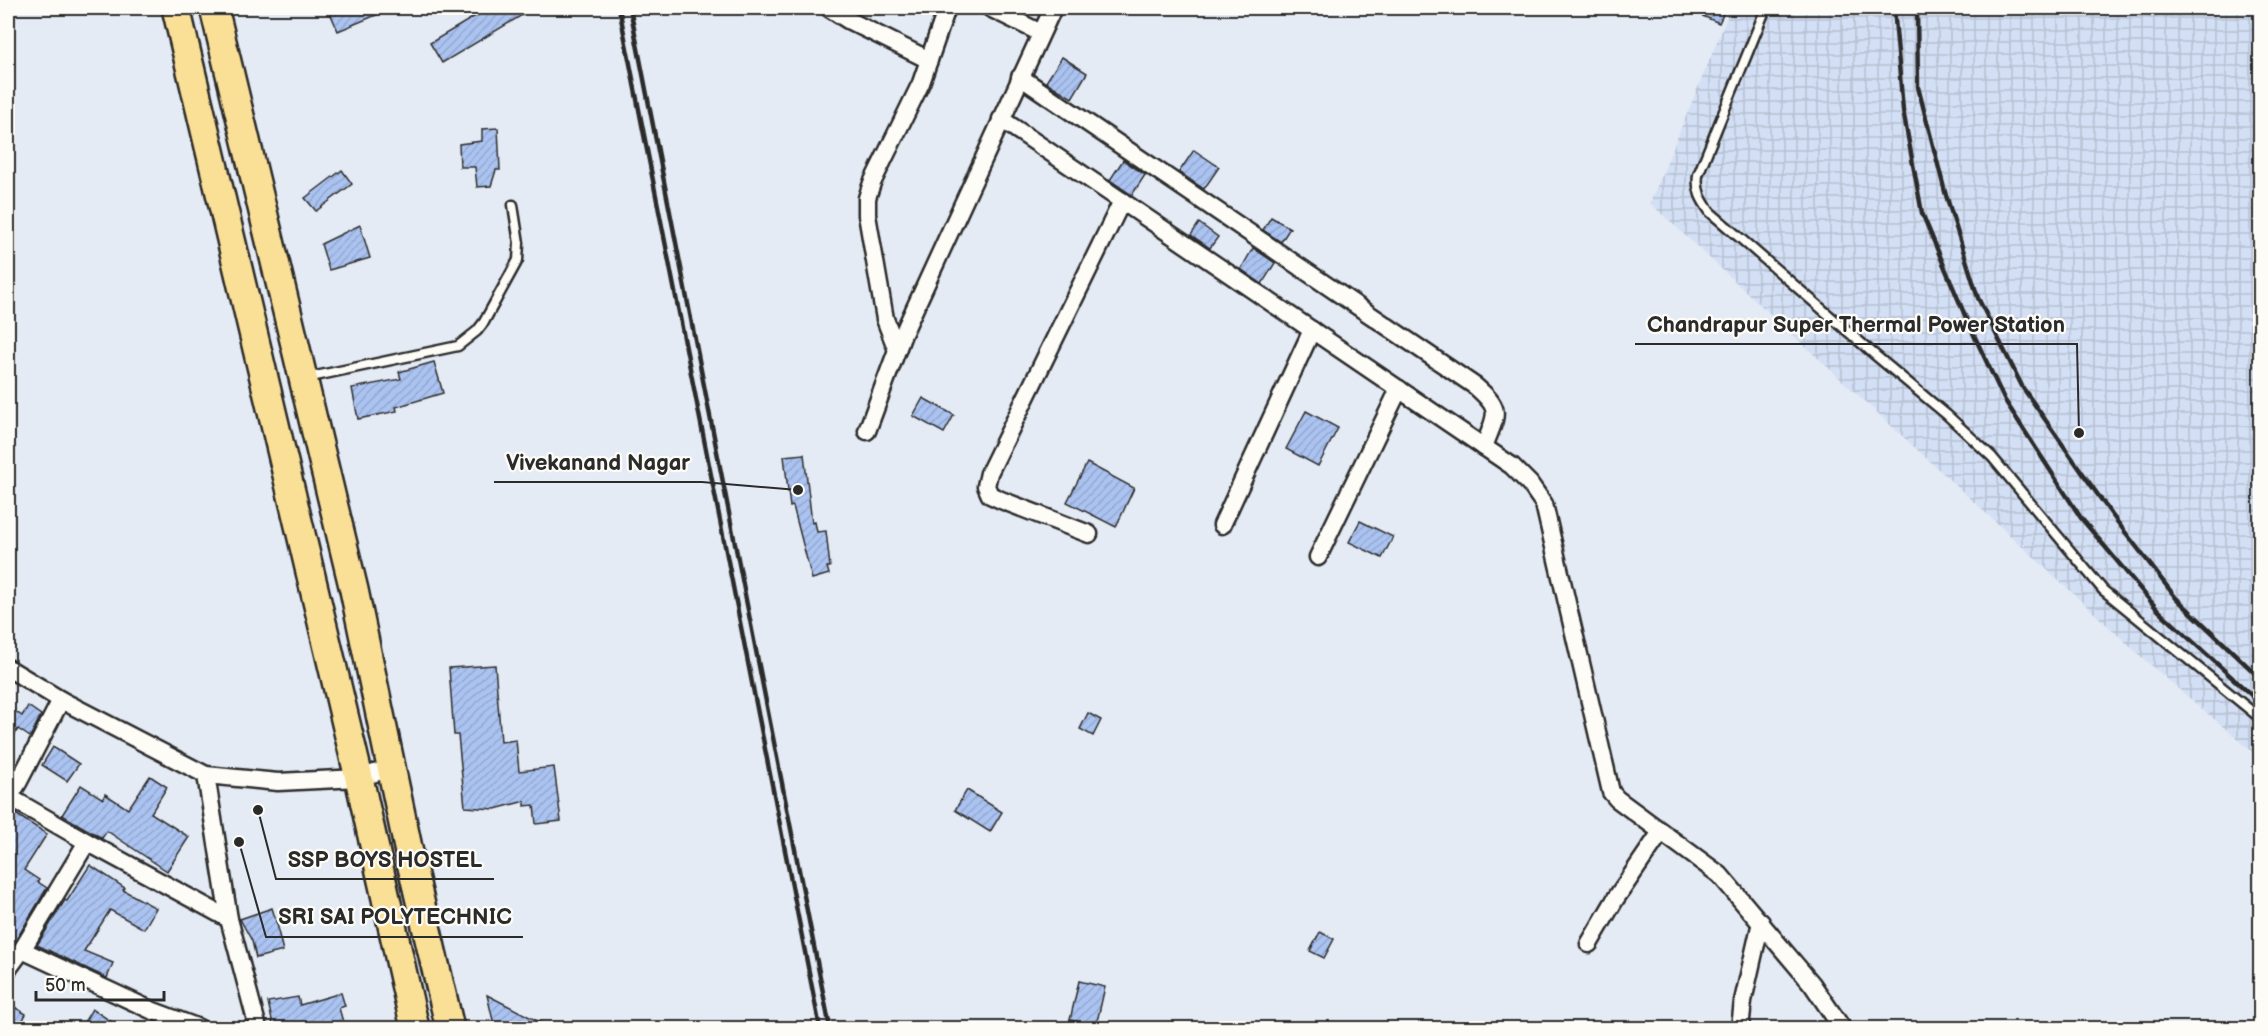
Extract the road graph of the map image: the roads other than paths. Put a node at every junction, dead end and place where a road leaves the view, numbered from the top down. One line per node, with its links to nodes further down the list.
1 (176, 8): 12 (highway)
2 (214, 8): 11 (highway)
3 (829, 8): 9 (street)
4 (947, 8): 9 (street)
5 (990, 8): 8 (street)
6 (1053, 8): 8 (street)
7 (1766, 8): 27 (lane)
8 (1041, 33): 10 (street)
9 (929, 60): 17 (street)
10 (1020, 77): 13 (street); 21 (street)
11 (234, 88): 12 (highway); 18 (highway)
12 (198, 98): 30 (highway)
13 (1001, 119): 14 (street); 17 (street)
14 (1122, 201): 16 (street); 23 (street)
15 (513, 205): 18 (lane)
16 (1312, 330): 19 (street); 22 (street)
17 (897, 351): 20 (street)
18 (303, 378): 28 (highway)
19 (1399, 389): 21 (street); 24 (street)
20 (867, 431)
21 (1484, 447): 32 (street)
22 (1222, 525)
23 (1089, 534)
24 (1318, 557)
25 (8, 668): 26 (street)
26 (61, 700): 29 (street); 31 (street)
27 (2260, 718)
28 (391, 768): 30 (street); 42 (highway)
29 (206, 775): 30 (street); 34 (street)
30 (359, 778): 41 (highway)
31 (8, 798): 33 (street)
32 (1661, 832): 35 (street); 36 (street)
33 (87, 842): 34 (street); 37 (street)
34 (229, 919): 40 (street)
35 (1761, 922): 43 (street); 44 (street)
36 (1589, 944)
37 (22, 950): 38 (street); 39 (street)
38 (8, 969)
39 (199, 1029)
40 (258, 1029)
41 (415, 1029)
42 (450, 1029)
43 (1740, 1029)
44 (1842, 1029)

